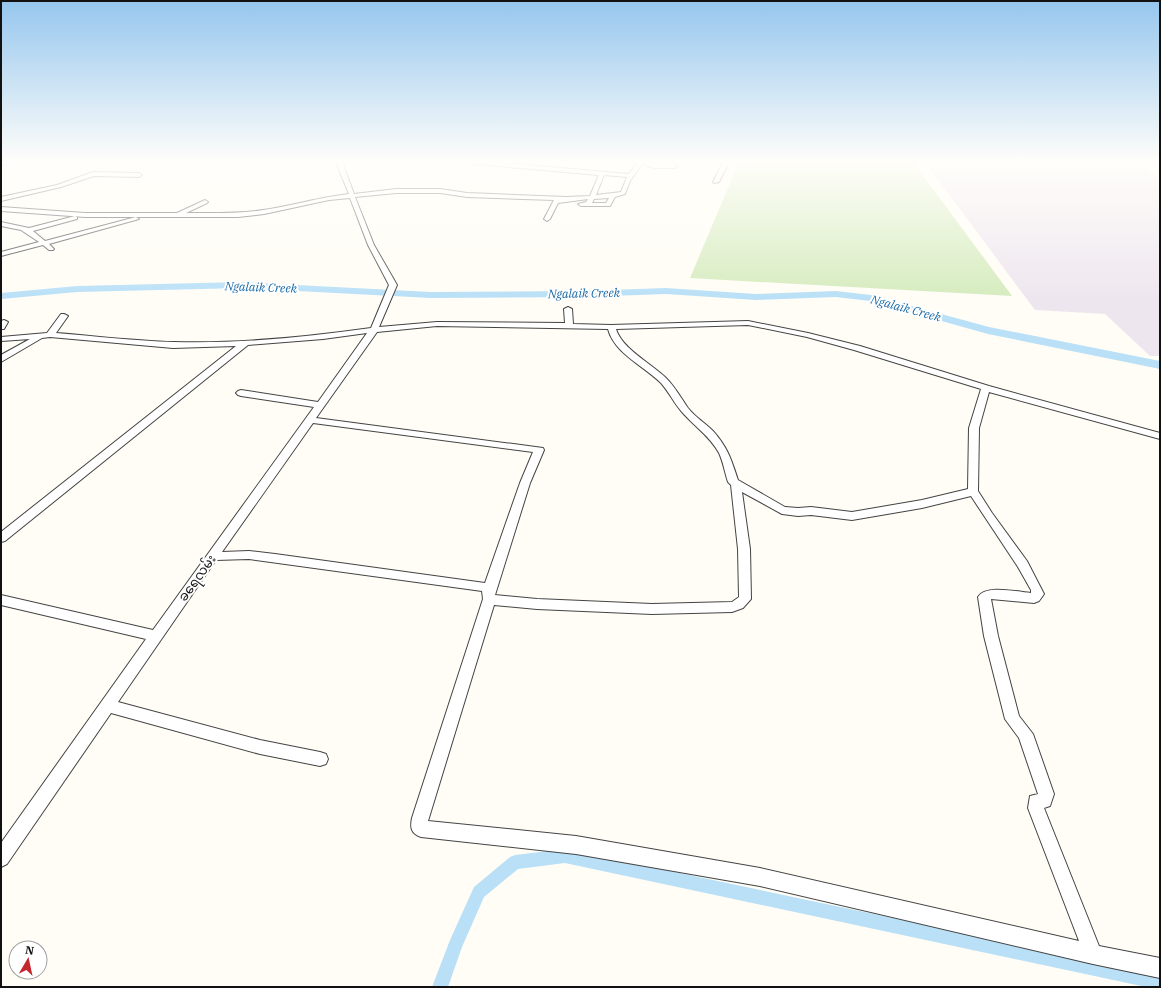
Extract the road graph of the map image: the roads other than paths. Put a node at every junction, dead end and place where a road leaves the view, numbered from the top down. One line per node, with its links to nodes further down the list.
1 (192, 208): 9 (street)
2 (278, 208): 9 (street)
3 (357, 208): 22 (street, ခရေလမ်း)
4 (552, 208): 10 (street)
5 (1, 210): 6 (street)
6 (50, 213): 7 (street); 11 (street)
7 (85, 215): 8 (street); 13 (street)
8 (151, 215): 9 (street); 14 (street)
9 (177, 215)
10 (547, 219)
11 (3, 225): 13 (street)
12 (78, 229): 14 (street)
13 (30, 230): 15 (street)
14 (85, 233): 15 (street)
15 (44, 243): 16 (street); 17 (street)
16 (51, 249)
17 (1, 254)
18 (568, 309): 20 (street)
19 (64, 316): 23 (street)
20 (569, 325): 21 (street); 22 (street)
21 (611, 327): 27 (street); 32 (street)
22 (374, 330): 25 (street); 29 (street, ခရေလမ်း)
23 (46, 335): 24 (street); 25 (street); 26 (street)
24 (1, 339)
25 (245, 343): 34 (street)
26 (1, 359)
27 (986, 388): 31 (street); 33 (street)
28 (241, 393): 29 (street)
29 (321, 404): 30 (street, ခရေလမ်း)
30 (310, 420): 35 (street, ခရေလမ်း); 36 (street)
31 (1160, 436)
32 (736, 485): 33 (street); 36 (street)
33 (973, 491): 42 (street)
34 (1, 538)
35 (214, 556): 36 (street); 38 (street, ခရေလမ်း)
36 (489, 594): 42 (street)
37 (1, 600): 38 (street)
38 (156, 636): 39 (street, ခရေလမ်း)
39 (108, 706): 40 (street); 41 (street, ခရေလမ်း)
40 (320, 759)
41 (1, 858)
42 (1093, 954): 43 (street)
43 (1160, 968)

